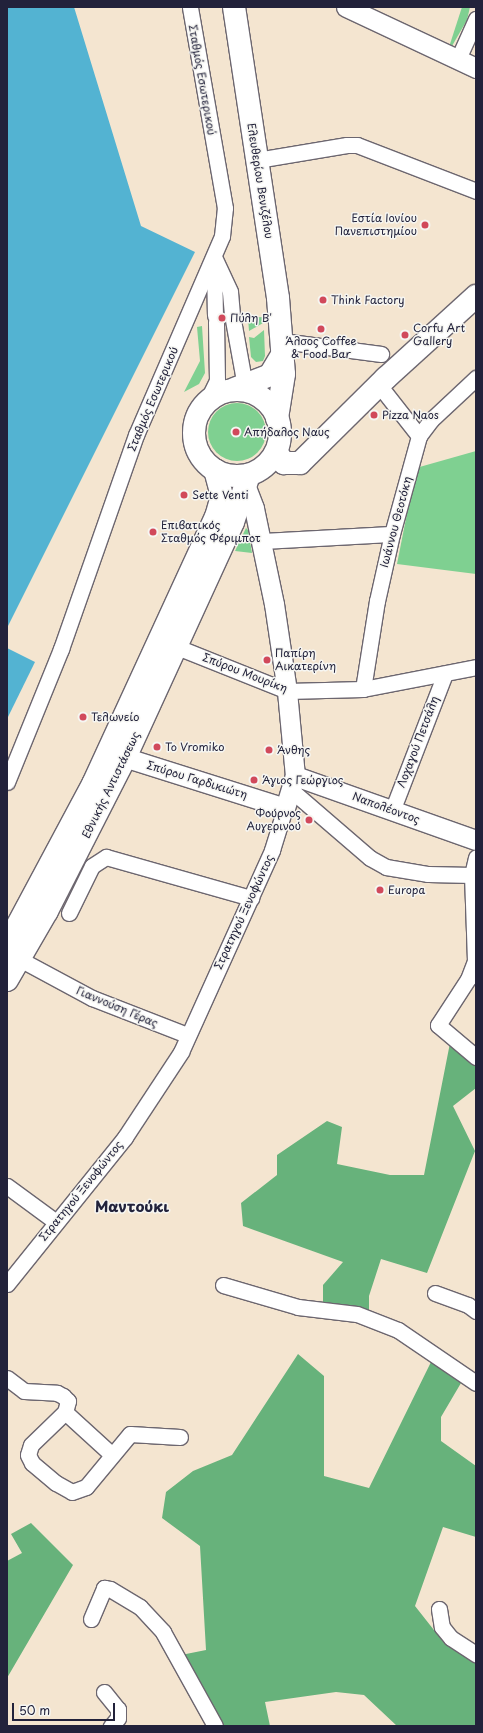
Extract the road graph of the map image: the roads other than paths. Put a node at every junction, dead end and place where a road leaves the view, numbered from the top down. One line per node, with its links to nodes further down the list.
1 (190, 7): 9 (street, Σταθμός Εσωτερικού)
2 (234, 7): 7 (main road, Ελευθερίου Βενιζέλου)
3 (346, 7): 5 (street)
4 (476, 19): 5 (street)
5 (458, 60): 6 (street)
6 (476, 68)
7 (257, 160): 8 (street); 11 (main road, Ελευθερίου Βενιζέλου)
8 (476, 191)
9 (214, 257): 15 (street); 16 (street); 30 (street, Σταθμός Εσωτερικού)
10 (476, 296): 14 (main road)
11 (282, 348): 12 (street); 15 (main road); 17 (main road, Ελευθερίου Βενιζέλου)
12 (381, 354)
13 (476, 378): 18 (street, Ιωάννου Θεοτόκη)
14 (379, 385): 18 (street); 19 (main road)
15 (239, 388): 16 (main road); 17 (main road)
16 (206, 404): 20 (main road)
17 (277, 418): 19 (main road)
18 (419, 436): 22 (street, Ιωάννου Θεοτόκη)
19 (276, 452): 21 (main road)
20 (215, 470): 21 (main road); 24 (main road, Εθνικής Αντιστάσεως)
21 (247, 479): 23 (street, Στρατηγού Ξενοφώντος); 24 (main road, Εθνικής Αντιστάσεως)
22 (392, 534): 23 (street); 27 (street, Ιωάννου Θεοτόκη)
23 (261, 541): 28 (street, Στρατηγού Ξενοφώντος)
24 (168, 643): 28 (street, Σπύρου Μουρίκη); 29 (main road, Εθνικής Αντιστάσεως)
25 (476, 666): 26 (street, Σπύρου Μουρίκη)
26 (444, 674): 27 (street, Σπύρου Μουρίκη); 32 (street, Λοχαγού Πετσάλη)
27 (363, 689): 28 (street, Σπύρου Μουρίκη)
28 (287, 691): 31 (street, Στρατηγού Ξενοφώντος)
29 (117, 755): 31 (street, Σπύρου Γαρδικιώτη); 35 (main road, Εθνικής Αντιστάσεως)
30 (7, 782)
31 (291, 791): 32 (street, Ναπολέοντος); 36 (street); 37 (street, Στρατηγού Ξενοφώντος)
32 (392, 810): 33 (street, Ναπολέοντος)
33 (476, 840)
34 (476, 857): 36 (street)
35 (74, 859): 37 (street); 38 (street); 39 (main road, Εθνικής Αντιστάσεως)
36 (472, 874): 42 (street)
37 (251, 898): 41 (street, Στρατηγού Ξενοφώντος)
38 (69, 913)
39 (11, 952): 40 (main road, Εθνικής Αντιστάσεως); 41 (street, Γιαννούση Γέρας)
40 (7, 980)
41 (187, 1035): 44 (street, Στρατηγού Ξενοφώντος)
42 (476, 1057)
43 (7, 1186): 44 (street)
44 (56, 1222): 45 (street, Στρατηγού Ξενοφώντος)
45 (7, 1284)
46 (223, 1285): 50 (street)
47 (435, 1293): 48 (street)
48 (476, 1311)
49 (7, 1378): 51 (street)
50 (476, 1383)
51 (65, 1412): 53 (street); 53 (street)
52 (180, 1437): 53 (street)
53 (111, 1454)
54 (439, 1609): 56 (street)
55 (91, 1619): 59 (street)
56 (476, 1654)
57 (104, 1692): 58 (street)
58 (111, 1726)
59 (215, 1726)

